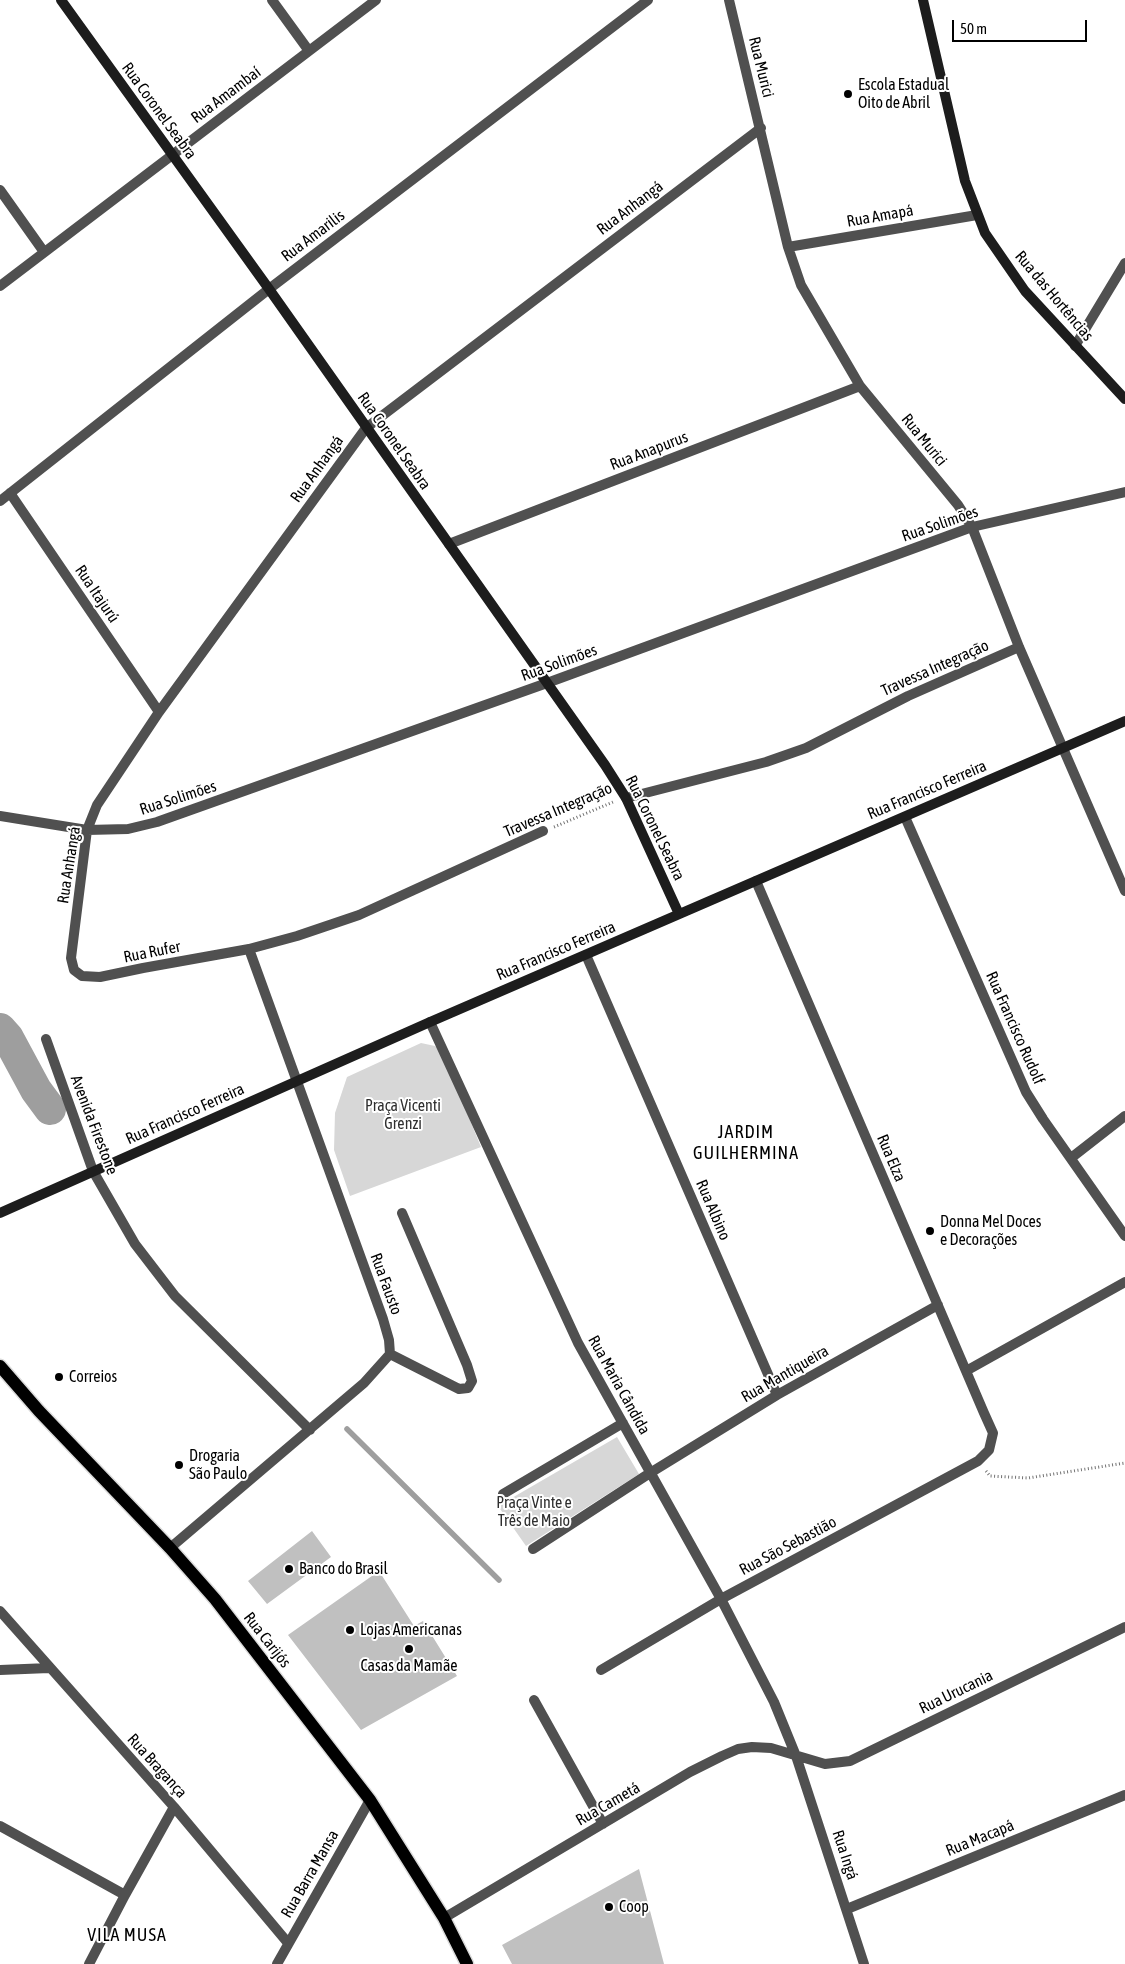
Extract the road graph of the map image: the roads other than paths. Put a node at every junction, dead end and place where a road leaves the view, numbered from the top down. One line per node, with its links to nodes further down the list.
1 (61, 0): 9 (street, Rua Coronel Seabra)
2 (272, 0): 7 (street)
3 (376, 0): 7 (street, Rua Amambaí)
4 (648, 0): 16 (street, Rua Amarilis)
5 (728, 0): 8 (street, Rua Murici)
6 (923, 0): 11 (street, Rua das Hortências)
7 (309, 51): 9 (street, Rua Amambaí)
8 (761, 128): 12 (street, Rua Murici); 20 (street, Rua Anhangá)
9 (172, 155): 13 (street, Rua Amambaí); 16 (street, Rua Coronel Seabra)
10 (0, 190): 13 (street)
11 (977, 215): 12 (street, Rua Amapá); 17 (street, Rua das Hortências)
12 (788, 247): 18 (street, Rua Murici)
13 (44, 252): 15 (street, Rua Amambaí)
14 (1125, 264): 17 (street)
15 (0, 286)
16 (268, 289): 20 (street, Rua Coronel Seabra); 22 (street, Rua Amarilis)
17 (1075, 346): 19 (street, Rua das Hortências)
18 (860, 386): 24 (street, Rua Murici); 25 (street, Rua Anapurus)
19 (1125, 399)
20 (366, 428): 25 (street, Rua Coronel Seabra); 28 (street, Rua Anhangá)
21 (1125, 492): 24 (street, Rua Solimões)
22 (10, 493): 23 (street, Rua Amarilis); 28 (street, Rua Itajurú)
23 (0, 501)
24 (972, 527): 26 (street, Rua Murici); 27 (street, Rua Solimões)
25 (449, 544): 27 (street, Rua Coronel Seabra)
26 (1019, 647): 30 (street, Rua Murici); 31 (street, Travessa Integração)
27 (547, 683): 31 (street, Rua Coronel Seabra); 34 (street, Rua Solimões)
28 (159, 712): 34 (street, Rua Anhangá)
29 (1125, 721): 30 (street, Rua Francisco Ferreira)
30 (1062, 748): 33 (street, Rua Francisco Ferreira); 37 (street, Rua Murici)
31 (626, 798): 38 (street, Rua Coronel Seabra)
32 (0, 816): 34 (street, Rua Solimões)
33 (904, 817): 36 (street, Rua Francisco Ferreira); 46 (street, Rua Francisco Rudolf)
34 (87, 830): 41 (street, Rua Anhangá)
35 (543, 831): 39 (street, Travessa Integração)
36 (756, 880): 38 (street, Rua Francisco Ferreira); 52 (street, Rua Elza)
37 (1125, 891)
38 (679, 914): 40 (street, Rua Francisco Ferreira)
39 (249, 949): 41 (street, Rua Rufer); 44 (street, Rua Fausto)
40 (586, 955): 42 (street, Rua Francisco Ferreira); 56 (street, Rua Albino)
41 (71, 958)
42 (430, 1022): 44 (street, Rua Francisco Ferreira); 57 (street, Rua Maria Cândida)
43 (46, 1039): 47 (street, Avenida Firestone)
44 (298, 1081): 47 (street, Rua Francisco Ferreira); 53 (street, Rua Fausto)
45 (1125, 1116): 46 (street)
46 (1071, 1158): 50 (street, Rua Francisco Rudolf)
47 (93, 1171): 48 (street, Rua Francisco Ferreira); 58 (street, Avenida Firestone)
48 (0, 1213)
49 (402, 1213): 53 (street)
50 (1125, 1236)
51 (1125, 1282): 55 (street)
52 (938, 1305): 55 (street, Rua Elza); 56 (street, Rua Mantiqueira)
53 (390, 1354): 58 (street)
54 (0, 1366): 62 (main road, Rua Carijós)
55 (966, 1372): 59 (street, Rua Elza)
56 (776, 1395): 60 (street, Rua Mantiqueira)
57 (623, 1423): 60 (street, Rua Maria Cândida); 61 (street)
58 (310, 1430): 62 (street)
59 (990, 1450): 64 (street, Rua São Sebastião)
60 (650, 1473): 63 (street, Rua Mantiqueira); 64 (street, Rua Maria Cândida)
61 (502, 1494)
62 (170, 1548): 73 (main road, Rua Carijós)
63 (533, 1549)
64 (721, 1600): 69 (street, Rua São Sebastião); 71 (street, Rua Maria Cândida)
65 (0, 1611): 67 (street, Rua Bragança)
66 (1125, 1627): 71 (street, Rua Urucania)
67 (49, 1668): 68 (street); 74 (street, Rua Bragança)
68 (0, 1670)
69 (601, 1670)
70 (534, 1700): 75 (street)
71 (796, 1756): 75 (street, Rua Cametá); 78 (street, Rua Ingá)
72 (1125, 1796): 78 (street, Rua Macapá)
73 (370, 1800): 79 (main road, Rua Carijós); 80 (street, Rua Barra Mansa)
74 (174, 1807): 77 (street); 80 (street, Rua Bragança)
75 (603, 1824): 79 (street, Rua Cametá)
76 (0, 1826): 77 (street)
77 (125, 1895): 81 (street)
78 (847, 1909): 84 (street, Rua Ingá)
79 (444, 1918): 83 (main road, Rua Carijós)
80 (288, 1943): 82 (street, Rua Barra Mansa)
81 (90, 1964)
82 (277, 1964)
83 (467, 1964)
84 (864, 1964)

